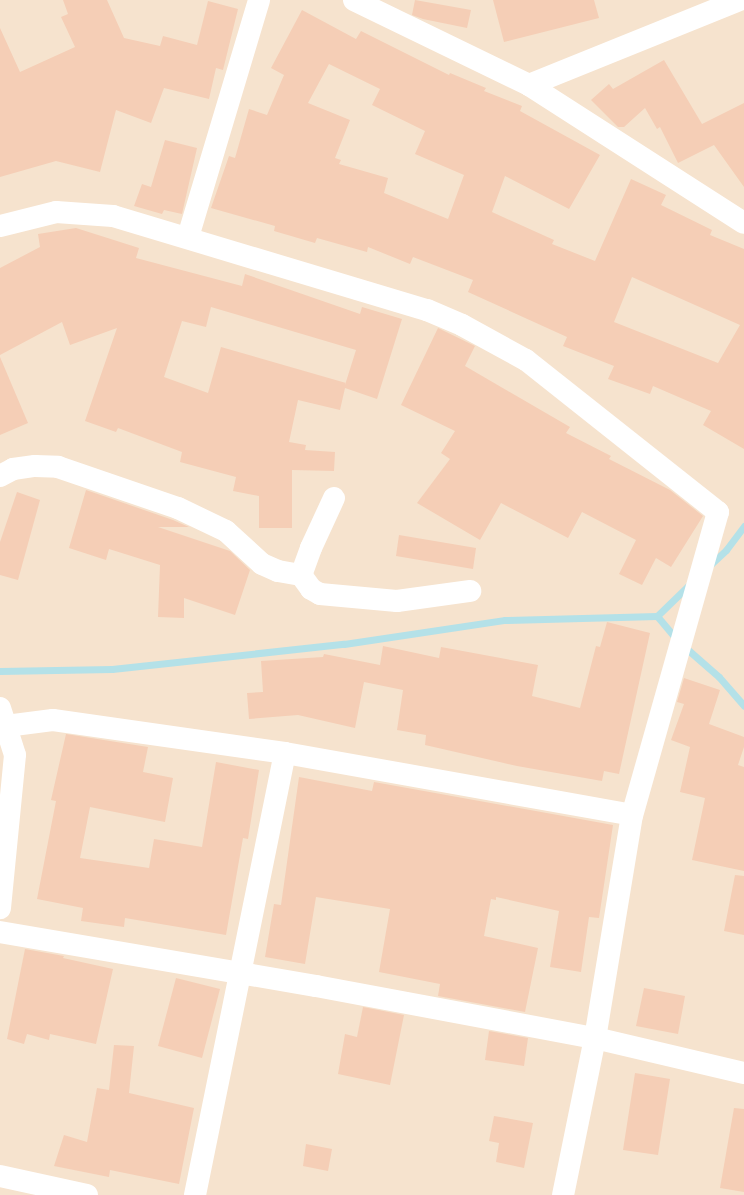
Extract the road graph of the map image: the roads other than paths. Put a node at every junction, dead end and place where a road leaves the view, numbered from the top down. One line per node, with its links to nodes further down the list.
1 (259, 0): 7 (street)
2 (354, 0): 4 (street)
3 (739, 0): 4 (street)
4 (529, 85): 5 (street)
5 (744, 223)
6 (0, 226): 7 (street)
7 (188, 237): 14 (street)
8 (0, 476): 10 (street)
9 (334, 498): 10 (street)
10 (301, 575): 11 (street)
11 (470, 590)
12 (3, 717): 13 (street); 15 (street)
13 (284, 754): 14 (street); 17 (street)
14 (632, 815): 18 (street)
15 (0, 908)
16 (0, 932): 17 (street)
17 (241, 975): 18 (street); 22 (street)
18 (595, 1038): 19 (street); 23 (street)
19 (744, 1073)
20 (0, 1176): 21 (street)
21 (87, 1195)
22 (195, 1195)
23 (563, 1195)

